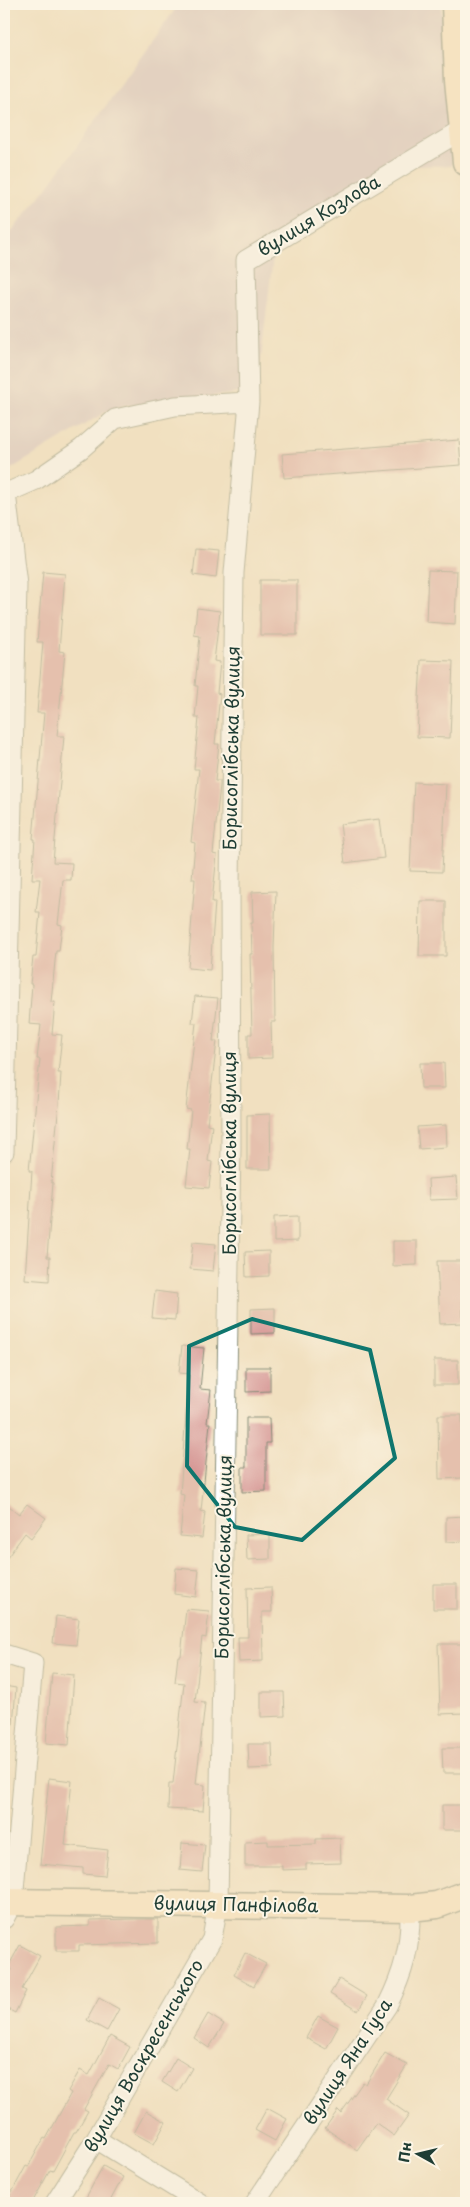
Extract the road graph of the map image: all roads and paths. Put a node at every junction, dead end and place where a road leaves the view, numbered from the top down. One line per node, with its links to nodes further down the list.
1 (455, 4): 2 (main road)
2 (462, 130): 3 (main road); 4 (street, вулиця Козлова)
3 (466, 162)
4 (250, 402): 5 (street); 9 (street, Борисоглібська вулиця)
5 (5, 494): 6 (street)
6 (4, 1152)
7 (4, 1654): 10 (street)
8 (466, 1894): 11 (main road, вулиця Панфілова)
9 (218, 1904): 10 (main road, вулиця Панфілова); 11 (main road, вулиця Панфілова); 12 (street, вулиця Воскресенського)
10 (7, 1908)
11 (410, 1908): 15 (street, вулиця Яна Гуса)
12 (96, 2139): 13 (street, вулиця Воскресенського); 14 (street)
13 (55, 2203)
14 (200, 2203)
15 (255, 2203)

